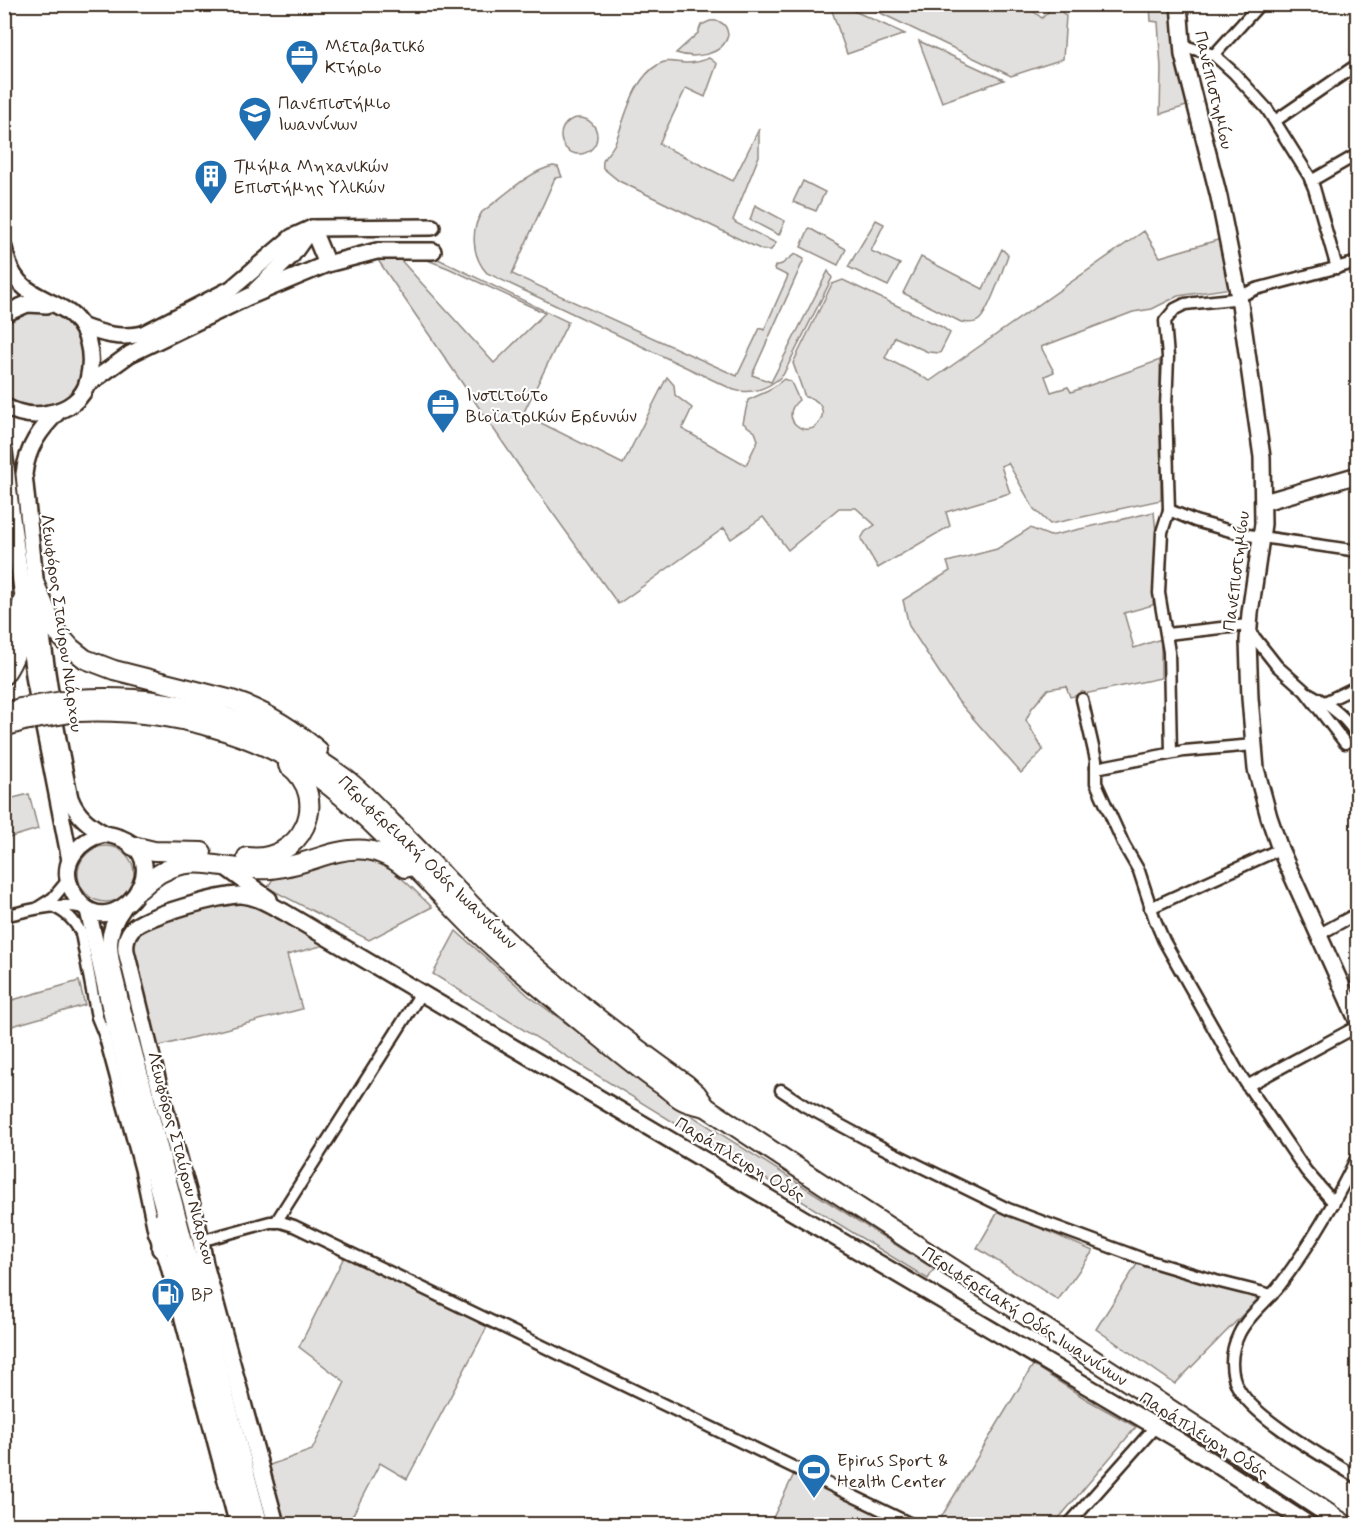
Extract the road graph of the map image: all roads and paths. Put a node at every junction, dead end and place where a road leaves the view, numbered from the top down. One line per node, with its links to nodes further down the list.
1 (1179, 4): 3 (street, Πανεπιστημίου)
2 (1260, 4): 4 (street)
3 (1181, 45): 4 (street); 17 (street, Πανεπιστημίου)
4 (1214, 55): 6 (street)
5 (1358, 64): 6 (street)
6 (1275, 121): 8 (street)
7 (1358, 154): 8 (street)
8 (1311, 181): 15 (street)
9 (432, 227): 10 (street)
10 (312, 228): 14 (street); 16 (street); 20 (street)
11 (4, 248): 18 (street)
12 (434, 251): 14 (street)
13 (1358, 262): 15 (street)
14 (327, 264): 16 (street)
15 (1337, 268): 17 (street)
16 (248, 297): 21 (street, Λεωφόρος Σταύρου Νιάρχου)
17 (1239, 297): 26 (street, Πανεπιστημίου); 27 (street)
18 (56, 306): 19 (street); 20 (street)
19 (4, 314)
20 (81, 326): 21 (street)
21 (87, 385): 23 (street, Λεωφόρος Σταύρου Νιάρχου)
22 (4, 406): 23 (street)
23 (59, 411): 31 (street, Λεωφόρος Σταύρου Νιάρχου)
24 (4, 451): 28 (street, Λεωφόρος Σταύρου Νιάρχου)
25 (1358, 475): 26 (street)
26 (1264, 502): 29 (street, Πανεπιστημίου)
27 (1169, 510): 29 (street); 34 (street)
28 (9, 527): 32 (street, Λεωφόρος Σταύρου Νιάρχου)
29 (1261, 537): 30 (street); 33 (street, Πανεπιστημίου)
30 (1358, 551)
31 (34, 582): 49 (highway); 50 (street, Λεωφόρος Σταύρου Νιάρχου)
32 (23, 600): 35 (highway); 53 (street, Λεωφόρος Σταύρου Νιάρχου)
33 (1248, 629): 34 (street); 37 (street); 45 (street, Πανεπιστημίου)
34 (1167, 634): 47 (street)
35 (4, 675)
36 (1358, 686): 39 (street)
37 (1305, 691): 39 (street); 44 (street)
38 (1082, 699): 48 (street)
39 (1325, 702): 43 (street)
40 (76, 705): 41 (highway, Περιφερειακή Οδός Ιωαννίνων, bridge); 46 (highway, Περιφερειακή Οδός Ιωαννίνων); 49 (highway, Περιφερειακή Οδός Ιωαννίνων)
41 (16, 714): 42 (highway, Περιφερειακή Οδός Ιωαννίνων)
42 (4, 727)
43 (1358, 738)
44 (1345, 743)
45 (1254, 745): 47 (street); 52 (street, Πανεπιστημίου)
46 (268, 748): 51 (highway); 57 (highway, Περιφερειακή Οδός Ιωαννίνων)
47 (1171, 753): 48 (street)
48 (1096, 768): 60 (street)
49 (346, 779): 73 (highway, Περιφερειακή Οδός Ιωαννίνων)
50 (105, 834): 51 (street); 53 (street)
51 (133, 846): 56 (street)
52 (1280, 849): 60 (street); 66 (street, Πανεπιστημίου)
53 (70, 860): 55 (street)
54 (225, 867): 56 (highway); 57 (highway); 61 (street)
55 (68, 880): 62 (street); 63 (street)
56 (140, 889): 59 (street)
57 (436, 889): 73 (highway, Περιφερειακή Οδός Ιωαννίνων)
58 (54, 907): 62 (street); 63 (street); 70 (street)
59 (123, 908): 62 (street); 78 (street, Λεωφόρος Σταύρου Νιάρχου)
60 (1150, 908): 71 (street)
61 (277, 909): 67 (street, Παράπλευρη Οδός); 79 (street, Παράπλευρη Οδός)
62 (88, 910): 68 (street, Λεωφόρος Σταύρου Νιάρχου)
63 (27, 911): 65 (street)
64 (1358, 913): 66 (street)
65 (4, 916)
66 (1318, 935): 69 (street, Πανεπιστημίου)
67 (421, 993): 77 (street); 82 (street, Παράπλευρη Οδός)
68 (106, 994): 70 (street); 76 (street, Λεωφόρος Σταύρου Νιάρχου)
69 (1358, 1024): 71 (street)
70 (104, 1034): 80 (street)
71 (1247, 1086): 75 (street)
72 (781, 1090): 81 (street)
73 (706, 1107): 92 (highway, Περιφερειακή Οδός Ιωαννίνων)
74 (1358, 1155): 75 (street)
75 (1334, 1203): 81 (street)
76 (162, 1206): 80 (street); 86 (street, Λεωφόρος Σταύρου Νιάρχου)
77 (276, 1222): 79 (street); 89 (street)
78 (182, 1231): 79 (street); 87 (street, Λεωφόρος Σταύρου Νιάρχου)
79 (200, 1241): 83 (street)
80 (160, 1249): 85 (street)
81 (1272, 1295): 84 (street)
82 (1155, 1427): 90 (street); 91 (street, Παράπλευρη Οδός)
83 (256, 1449): 87 (street); 88 (street)
84 (1358, 1478)
85 (235, 1524)
86 (247, 1524)
87 (262, 1524)
88 (276, 1524)
89 (911, 1524)
90 (1069, 1524)
91 (1308, 1524)
92 (1344, 1524)

